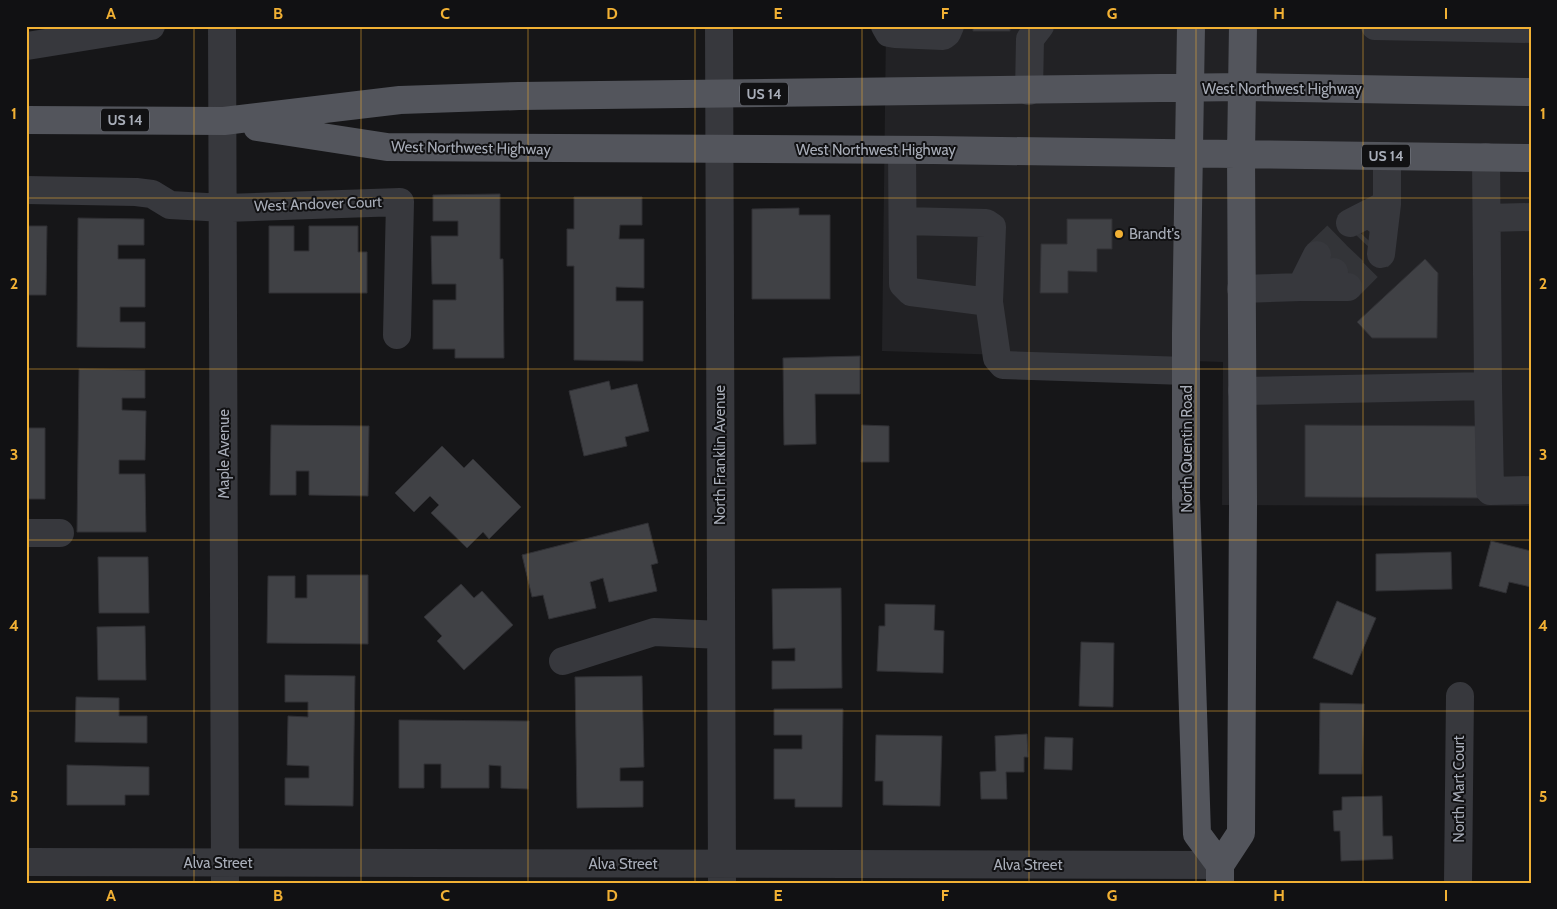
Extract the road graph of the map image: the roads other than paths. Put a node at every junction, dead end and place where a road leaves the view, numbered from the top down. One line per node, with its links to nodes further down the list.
1 (151, 26): 12 (street)
2 (222, 26): 19 (street, Maple Avenue)
3 (719, 26): 17 (street, North Franklin Avenue)
4 (885, 26): 5 (street)
5 (950, 26)
6 (1040, 26): 15 (street)
7 (1191, 26): 14 (main road, North Quentin Road)
8 (1243, 26): 13 (main road)
9 (1375, 26): 10 (street)
10 (1473, 27): 11 (street)
11 (1531, 29)
12 (26, 46)
13 (1243, 87): 14 (main road, West Northwest Highway / US 14); 16 (main road, West Northwest Highway / US 14); 23 (main road)
14 (1190, 89): 15 (main road, West Northwest Highway / US 14); 22 (main road, North Quentin Road)
15 (1029, 91): 17 (main road, West Northwest Highway / US 14)
16 (1531, 92)
17 (719, 94): 19 (main road, West Northwest Highway / US 14); 20 (street, North Franklin Avenue)
18 (26, 120): 19 (main road, West Northwest Highway / US 14)
19 (224, 121): 20 (main road, West Northwest Highway / US 14); 29 (street, Maple Avenue)
20 (719, 150): 21 (main road, West Northwest Highway / US 14); 43 (street, North Franklin Avenue)
21 (902, 150): 22 (main road, West Northwest Highway / US 14); 32 (street)
22 (1189, 153): 23 (main road, West Northwest Highway / US 14); 37 (main road, North Quentin Road)
23 (1241, 154): 24 (main road, West Northwest Highway / US 14); 34 (main road)
24 (1386, 156): 25 (main road, West Northwest Highway / US 14); 28 (street)
25 (1486, 157): 26 (main road, West Northwest Highway / US 14); 31 (street)
26 (1531, 158)
27 (26, 190): 29 (street)
28 (1386, 204): 28 (street)
29 (224, 208): 36 (street, West Andover Court); 47 (street, Maple Avenue)
30 (1531, 217): 31 (street)
31 (1487, 218): 38 (street)
32 (903, 221): 35 (street); 35 (street)
33 (1301, 287): 33 (street); 34 (street)
34 (1241, 289): 39 (main road)
35 (989, 302): 37 (street)
36 (397, 335)
37 (1186, 371): 49 (main road, North Quentin Road)
38 (1488, 386): 39 (street); 40 (street)
39 (1242, 391): 49 (main road)
40 (1531, 490)
41 (26, 533): 42 (street)
42 (60, 533)
43 (721, 635): 44 (street); 48 (street, North Franklin Avenue)
44 (563, 661)
45 (1460, 696): 50 (street, North Mart Court)
46 (26, 862): 47 (street, Alva Street)
47 (225, 873): 48 (street, Alva Street)
48 (722, 874): 49 (street, Alva Street)
49 (1220, 874)
50 (1458, 883)

